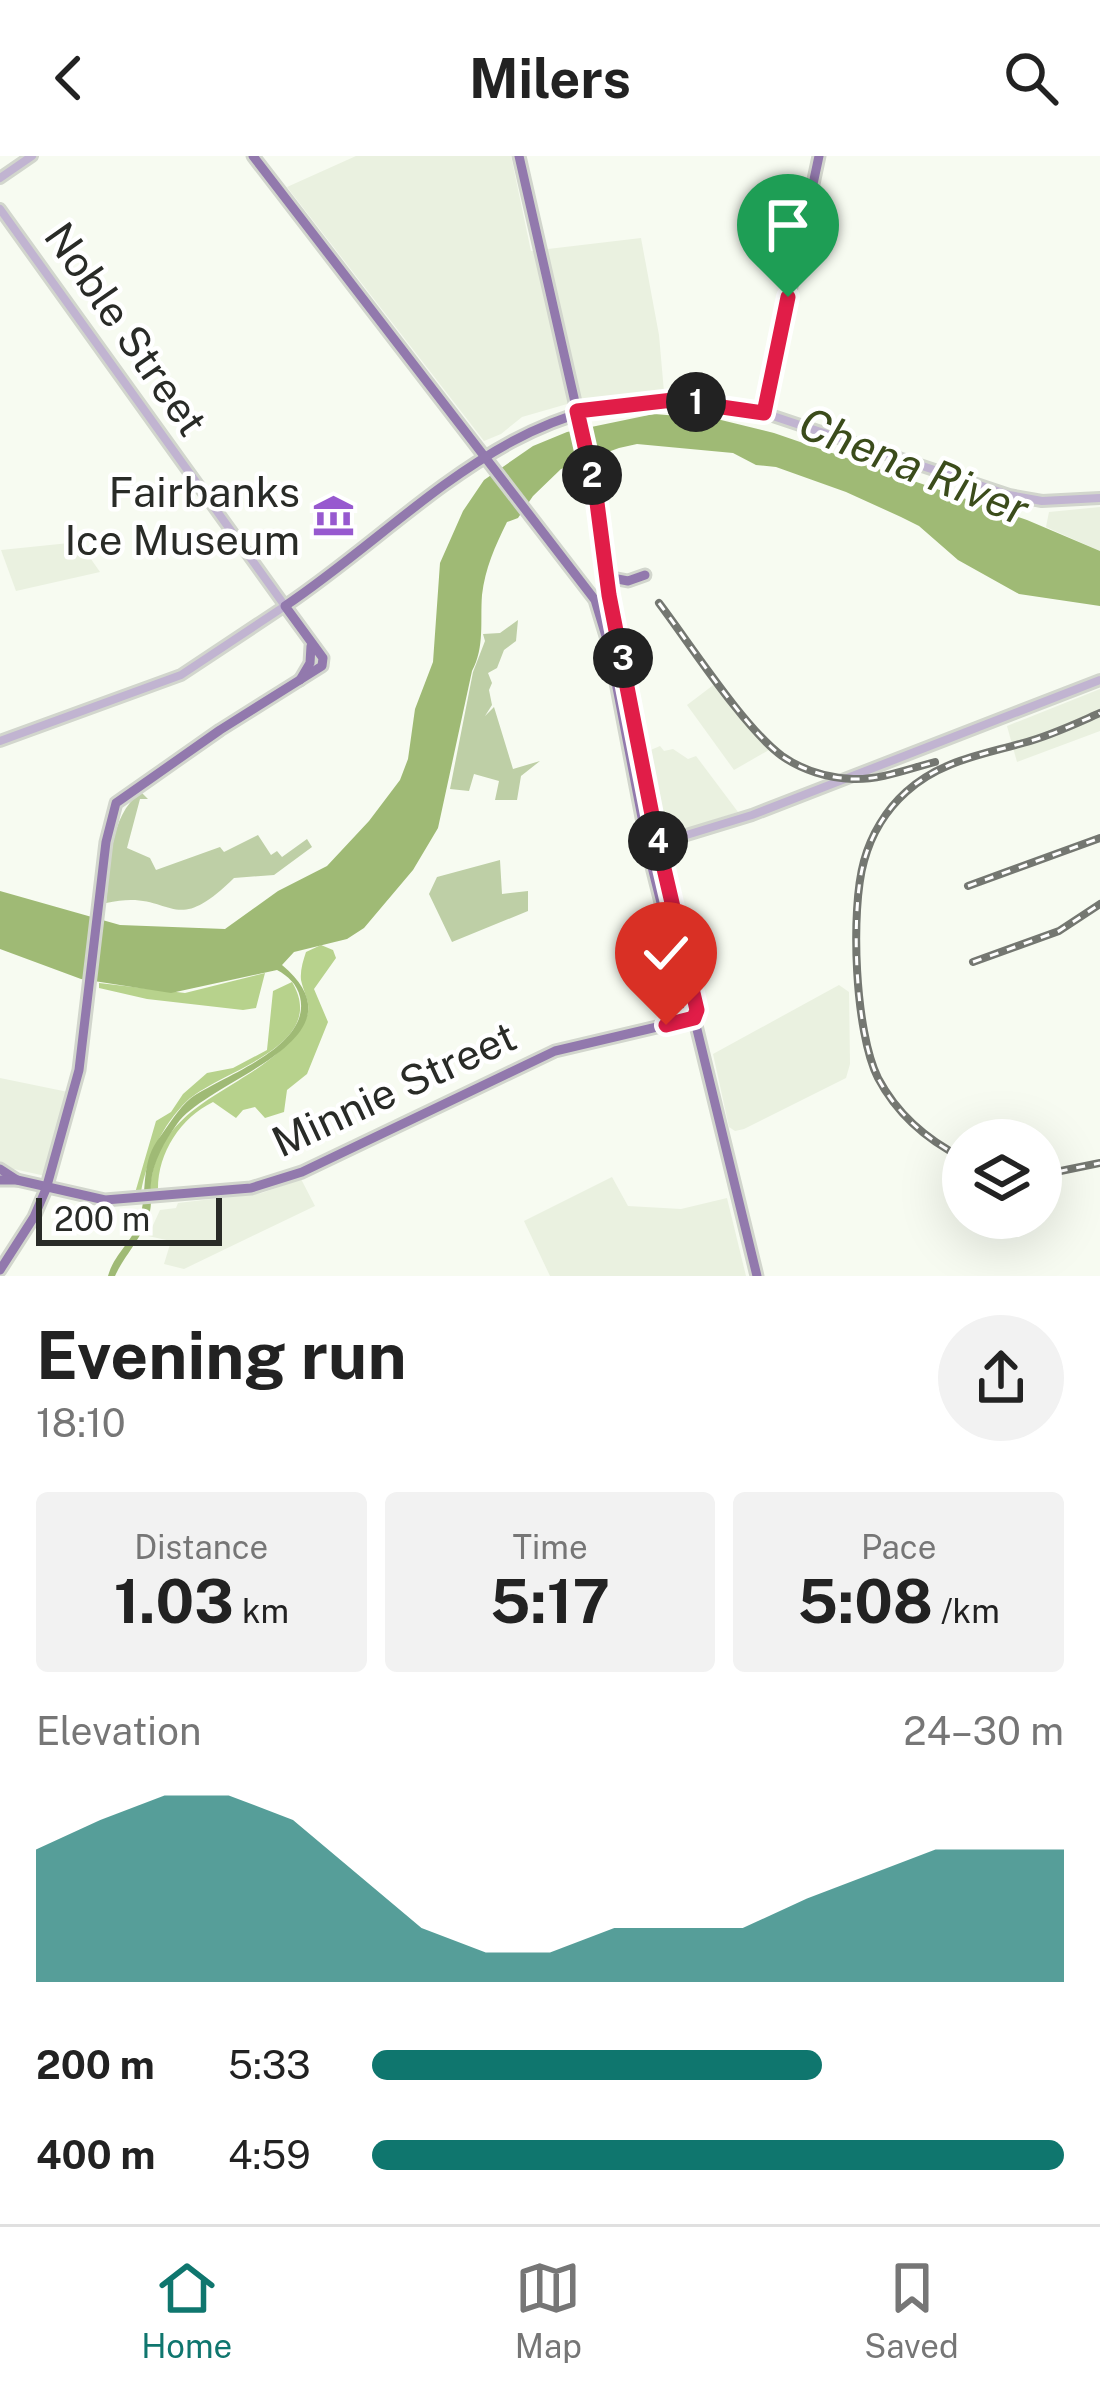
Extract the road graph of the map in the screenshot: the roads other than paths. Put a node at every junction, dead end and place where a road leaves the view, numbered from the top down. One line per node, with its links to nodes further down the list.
1 (32, 156): 5 (street)
2 (254, 156): 9 (main road)
3 (519, 156): 7 (main road)
4 (819, 156): 8 (main road)
5 (0, 178)
6 (0, 208): 13 (street, Noble Street)
7 (577, 411): 8 (main road); 9 (main road); 12 (main road)
8 (764, 413): 10 (street)
9 (487, 460): 13 (main road); 18 (main road)
10 (1100, 498)
11 (645, 575): 12 (main road)
12 (607, 577): 18 (main road)
13 (285, 606): 14 (main road, Noble Street); 17 (street)
14 (310, 642): 15 (main road); 15 (main road, Noble Street)
15 (300, 680): 23 (main road)
16 (1100, 680): 18 (street)
17 (0, 741)
18 (652, 845): 19 (main road)
19 (694, 1015): 23 (main road, Minnie Street); 25 (main road)
20 (0, 1169): 22 (main road)
21 (0, 1180): 22 (main road)
22 (17, 1180): 23 (main road, Minnie Street)
23 (46, 1189): 24 (main road)
24 (0, 1270)
25 (757, 1276)

